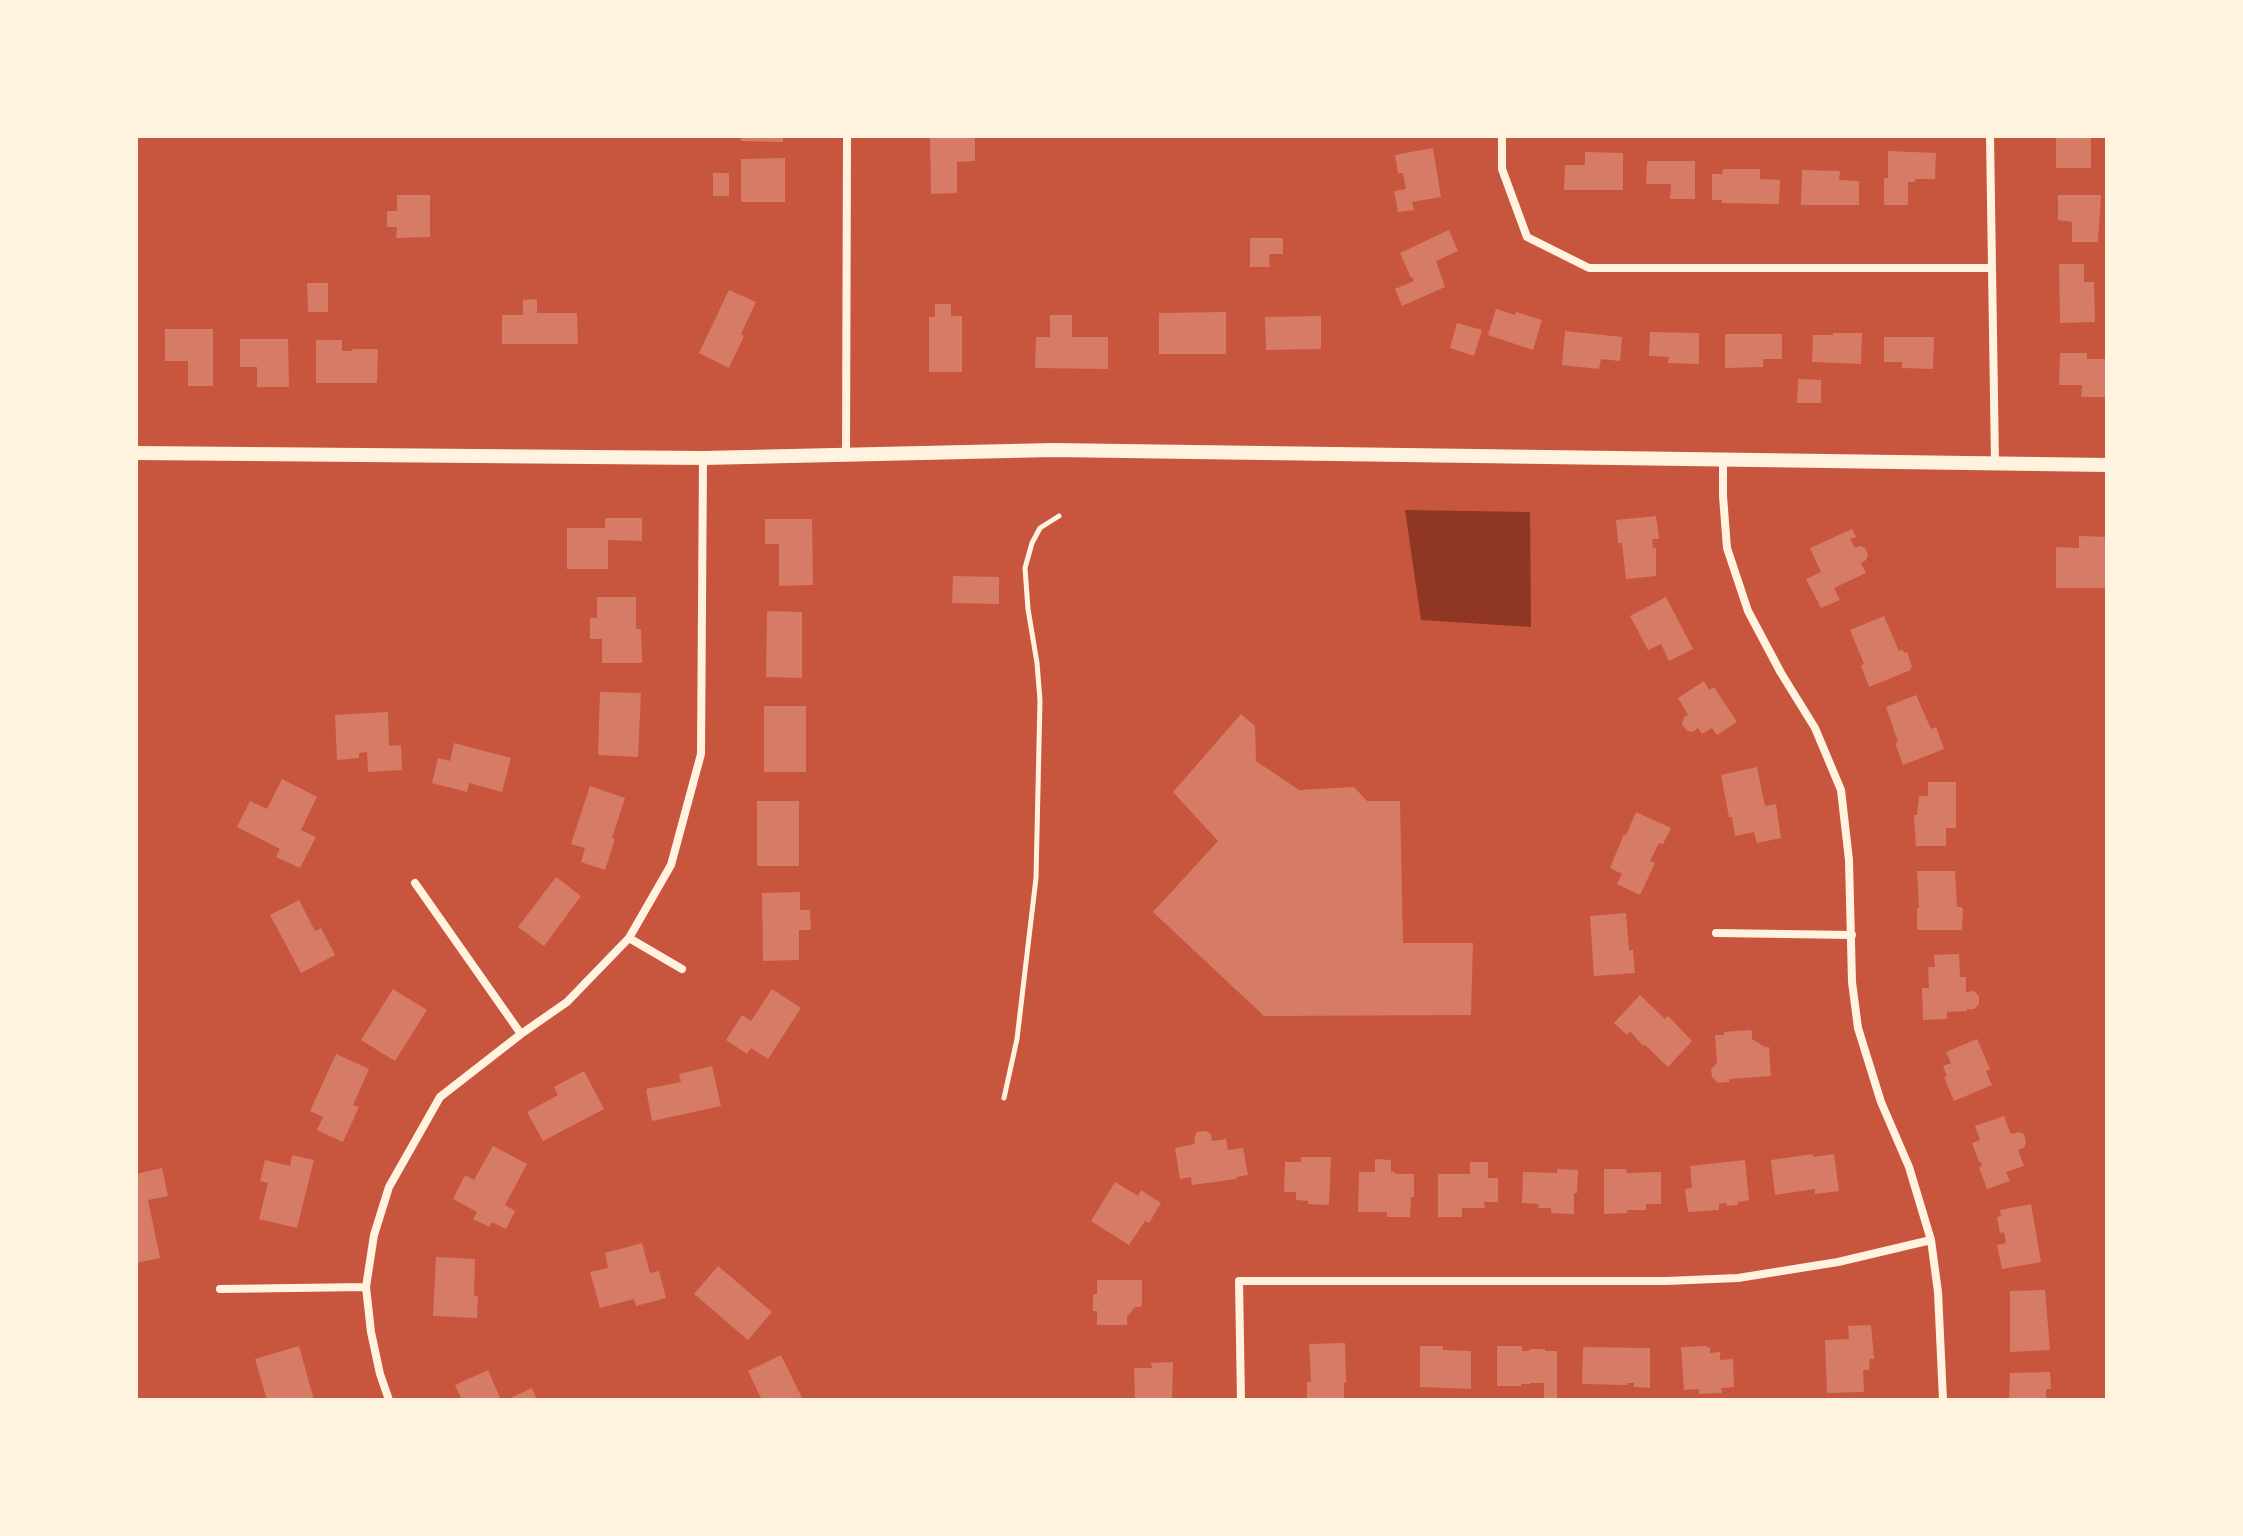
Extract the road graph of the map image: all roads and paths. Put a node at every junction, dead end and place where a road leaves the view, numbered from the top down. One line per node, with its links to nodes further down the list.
1 (847, 136): 6 (street)
2 (1502, 136): 4 (street)
3 (1990, 136): 4 (street)
4 (1992, 268): 9 (street)
5 (136, 453): 7 (street)
6 (846, 455): 7 (street); 8 (street)
7 (703, 458): 15 (street)
8 (1723, 459): 9 (street); 14 (street)
9 (1995, 464): 10 (street)
10 (2107, 465)
11 (1059, 516): 18 (lane)
12 (415, 883): 17 (street)
13 (1716, 933): 14 (street)
14 (1852, 935): 19 (street)
15 (629, 938): 16 (street); 17 (street)
16 (682, 969)
17 (521, 1034): 20 (street)
18 (1004, 1098)
19 (1931, 1240): 23 (street); 24 (street)
20 (366, 1287): 21 (street); 22 (street)
21 (220, 1289)
22 (389, 1400)
23 (1241, 1400)
24 (1943, 1400)

